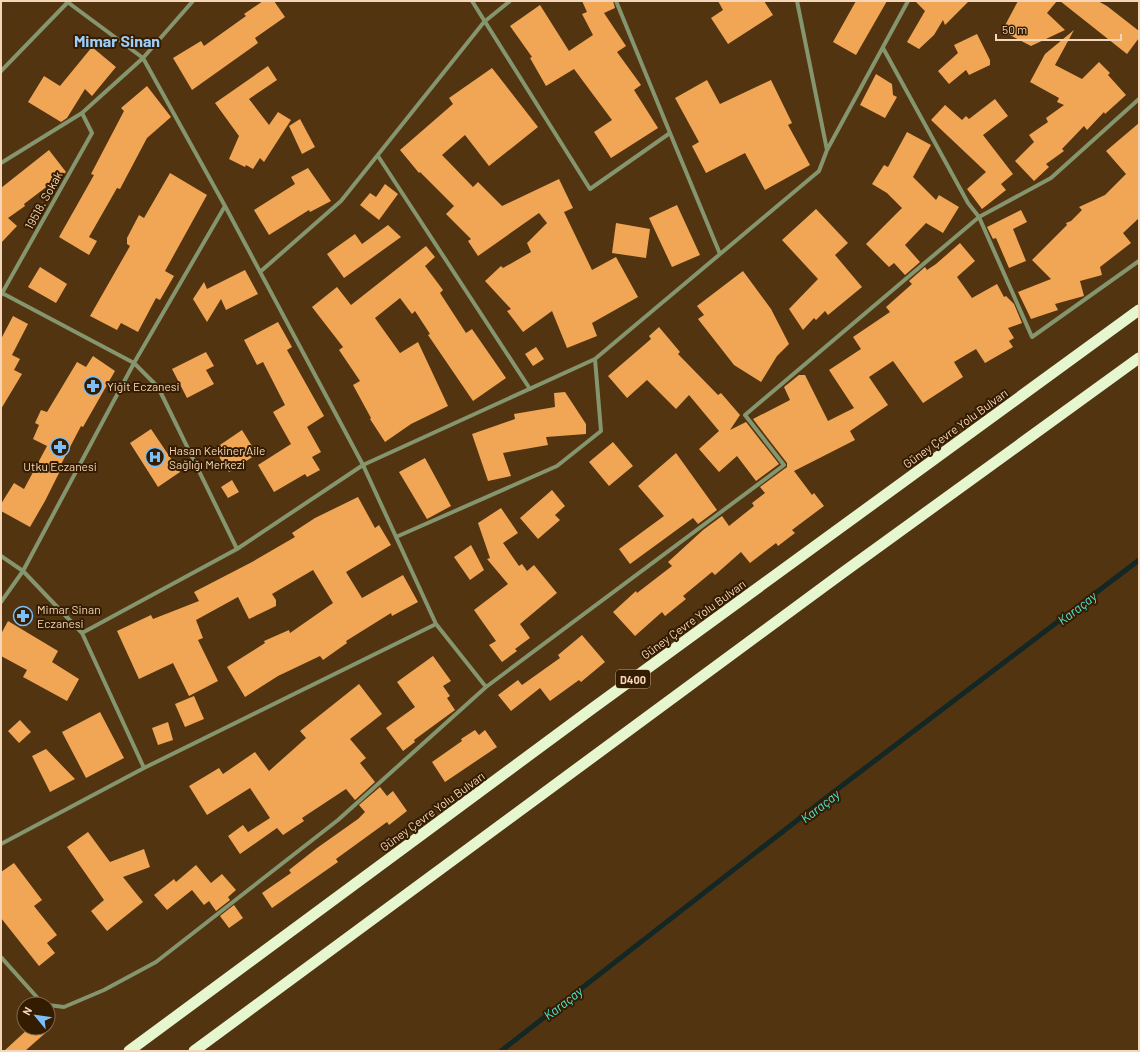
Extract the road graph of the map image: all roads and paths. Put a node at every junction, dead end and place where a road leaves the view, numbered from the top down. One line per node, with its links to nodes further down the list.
1 (193, 1): 10 (street)
2 (472, 1): 8 (street)
3 (510, 1): 8 (street)
4 (616, 1): 14 (street)
5 (797, 1): 15 (street)
6 (908, 1): 9 (street)
7 (67, 2): 10 (street); 11 (street)
8 (484, 22): 14 (street); 16 (street)
9 (883, 48): 15 (street); 19 (street)
10 (143, 58): 13 (street); 18 (street)
11 (1, 71)
12 (1139, 99): 19 (street)
13 (82, 113): 17 (street); 23 (street, 19518. Sokak)
14 (670, 134): 20 (street)
15 (827, 150): 20 (street)
16 (378, 156): 22 (street); 28 (street)
17 (1, 163)
18 (226, 206): 22 (street); 27 (street)
19 (979, 217): 21 (street); 37 (street)
20 (720, 254): 26 (street)
21 (1139, 261)
22 (260, 272): 29 (street)
23 (2, 294): 27 (street)
24 (1139, 310): 43 (highway, Güney Çevre Yolu Bulvarı / D400)
25 (1139, 358): 44 (highway)
26 (596, 359): 28 (street); 30 (street)
27 (134, 363): 31 (street); 33 (street)
28 (530, 389): 29 (street)
29 (363, 465): 30 (street); 31 (street)
30 (396, 537): 35 (street)
31 (237, 549): 36 (street)
32 (1, 556): 33 (street)
33 (23, 571): 34 (street); 36 (street)
34 (1, 602)
35 (436, 624): 37 (street); 38 (street)
36 (82, 633): 38 (street)
37 (486, 687): 42 (street)
38 (144, 768): 39 (street)
39 (1, 844)
40 (1, 957): 41 (street)
41 (36, 996)
42 (56, 1006)
43 (129, 1051)
44 (194, 1051)

